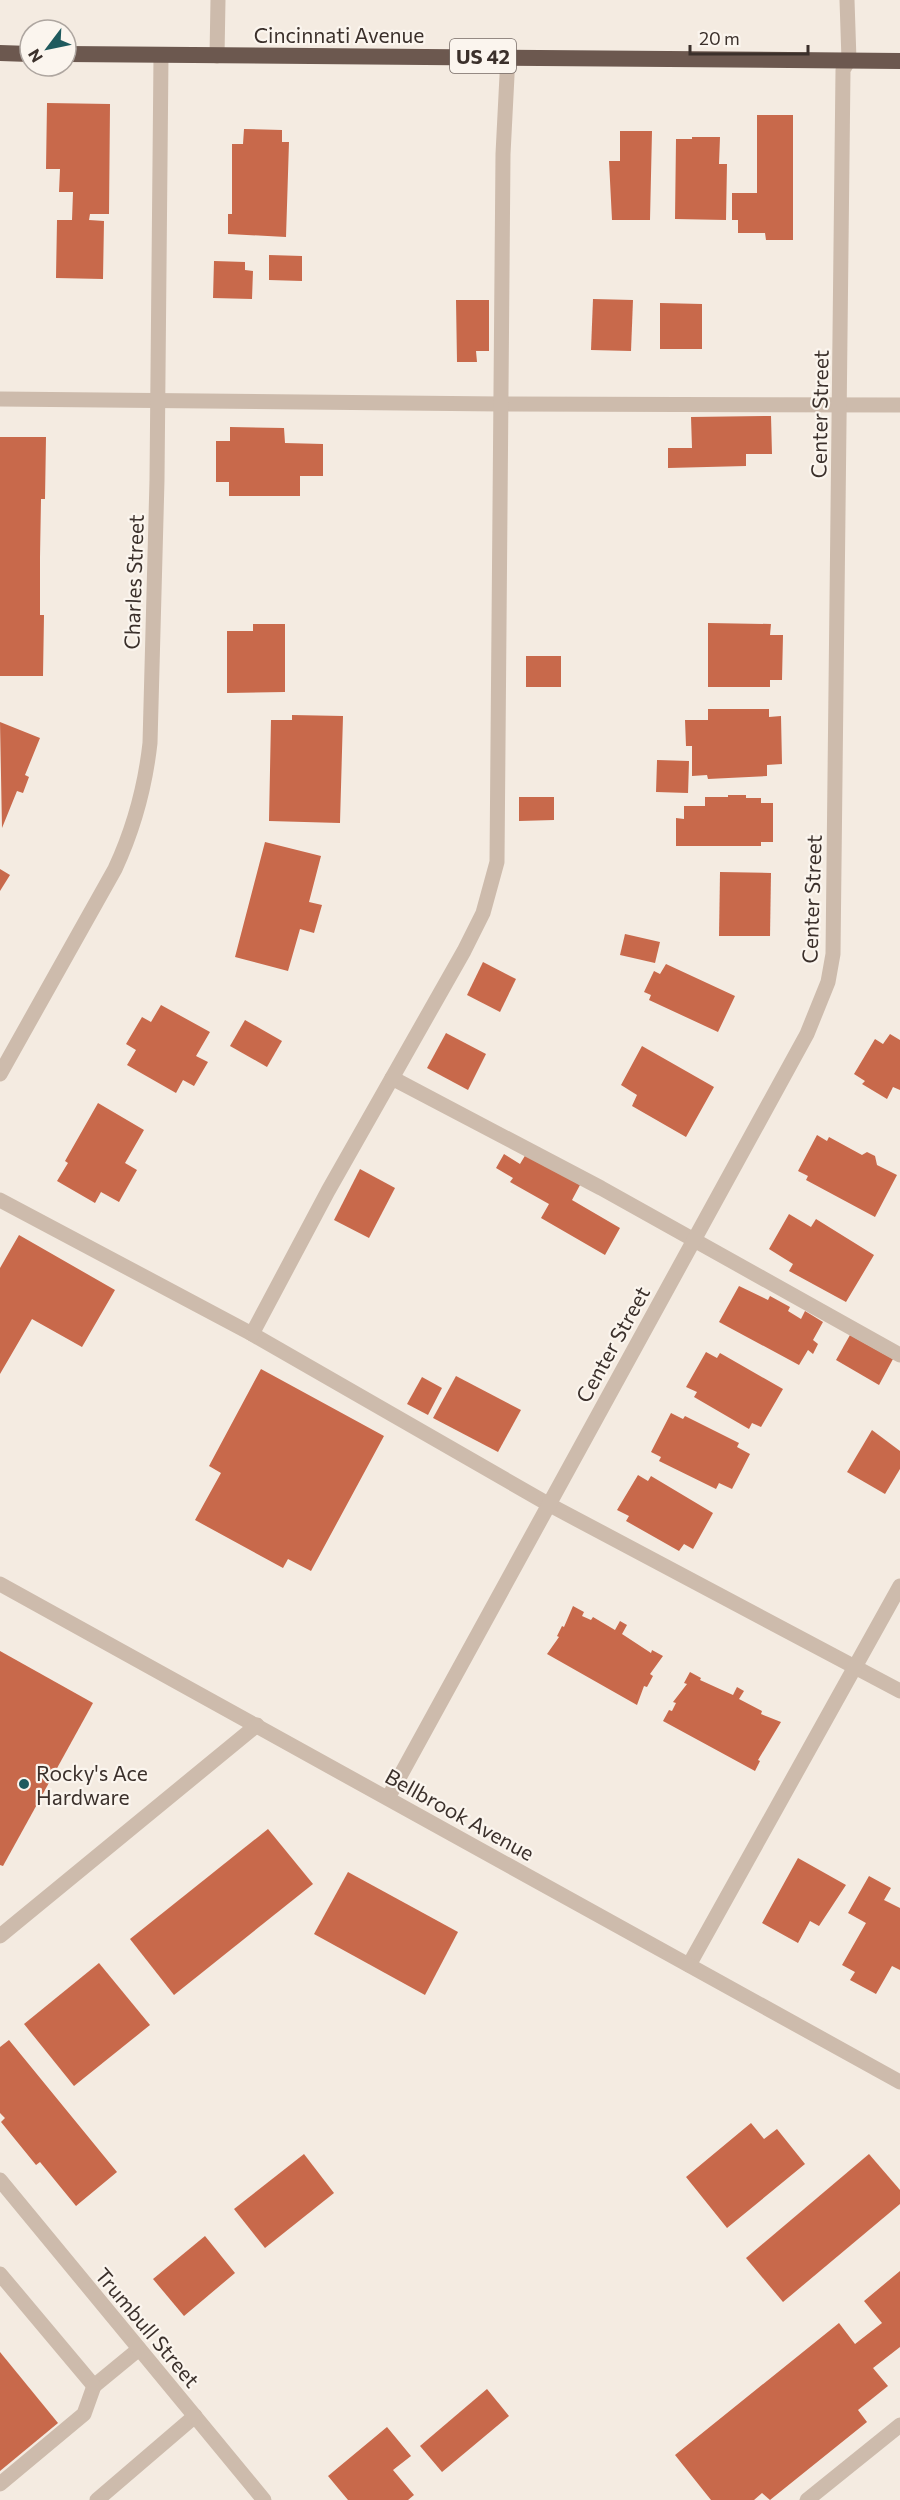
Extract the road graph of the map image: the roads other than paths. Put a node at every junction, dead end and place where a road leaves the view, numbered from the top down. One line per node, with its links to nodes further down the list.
1 (218, 0): 7 (street)
2 (847, 0): 9 (street, Center Street)
3 (0, 53): 4 (highway)
4 (18, 54)
5 (78, 54): 6 (highway, Cincinnati Avenue / US 42)
6 (161, 56): 7 (highway, Cincinnati Avenue / US 42); 12 (street, Charles Street)
7 (217, 56): 8 (highway, Cincinnati Avenue / US 42)
8 (508, 56): 9 (highway, Cincinnati Avenue / US 42); 13 (street)
9 (849, 60): 10 (highway, Cincinnati Avenue / US 42); 14 (street, Center Street)
10 (900, 61)
11 (0, 399): 12 (street)
12 (158, 401): 13 (street); 16 (street, Charles Street)
13 (500, 404): 14 (street); 17 (street)
14 (839, 404): 15 (street); 19 (street, Center Street)
15 (900, 405)
16 (0, 1074)
17 (392, 1078): 19 (street); 20 (street)
18 (0, 1200): 20 (street)
19 (693, 1239): 21 (street); 22 (street, Center Street)
20 (252, 1334): 22 (street)
21 (900, 1355)
22 (548, 1504): 25 (street); 28 (street, Center Street)
23 (0, 1584): 27 (street, Bellbrook Avenue)
24 (900, 1586): 25 (street)
25 (855, 1666): 26 (street); 30 (street)
26 (900, 1691)
27 (257, 1725): 28 (street, Bellbrook Avenue); 29 (street)
28 (388, 1798): 30 (street, Bellbrook Avenue)
29 (0, 1936)
30 (689, 1965): 31 (street, Bellbrook Avenue)
31 (900, 2082)
32 (0, 2180): 34 (street, Trumbull Street)
33 (0, 2274): 35 (street)
34 (139, 2349): 35 (street); 36 (street, Trumbull Street)
35 (94, 2386): 38 (street)
36 (195, 2416): 39 (street); 40 (street, Trumbull Street)
37 (900, 2425): 41 (street)
38 (0, 2484)
39 (97, 2500)
40 (264, 2500)
41 (807, 2500)

